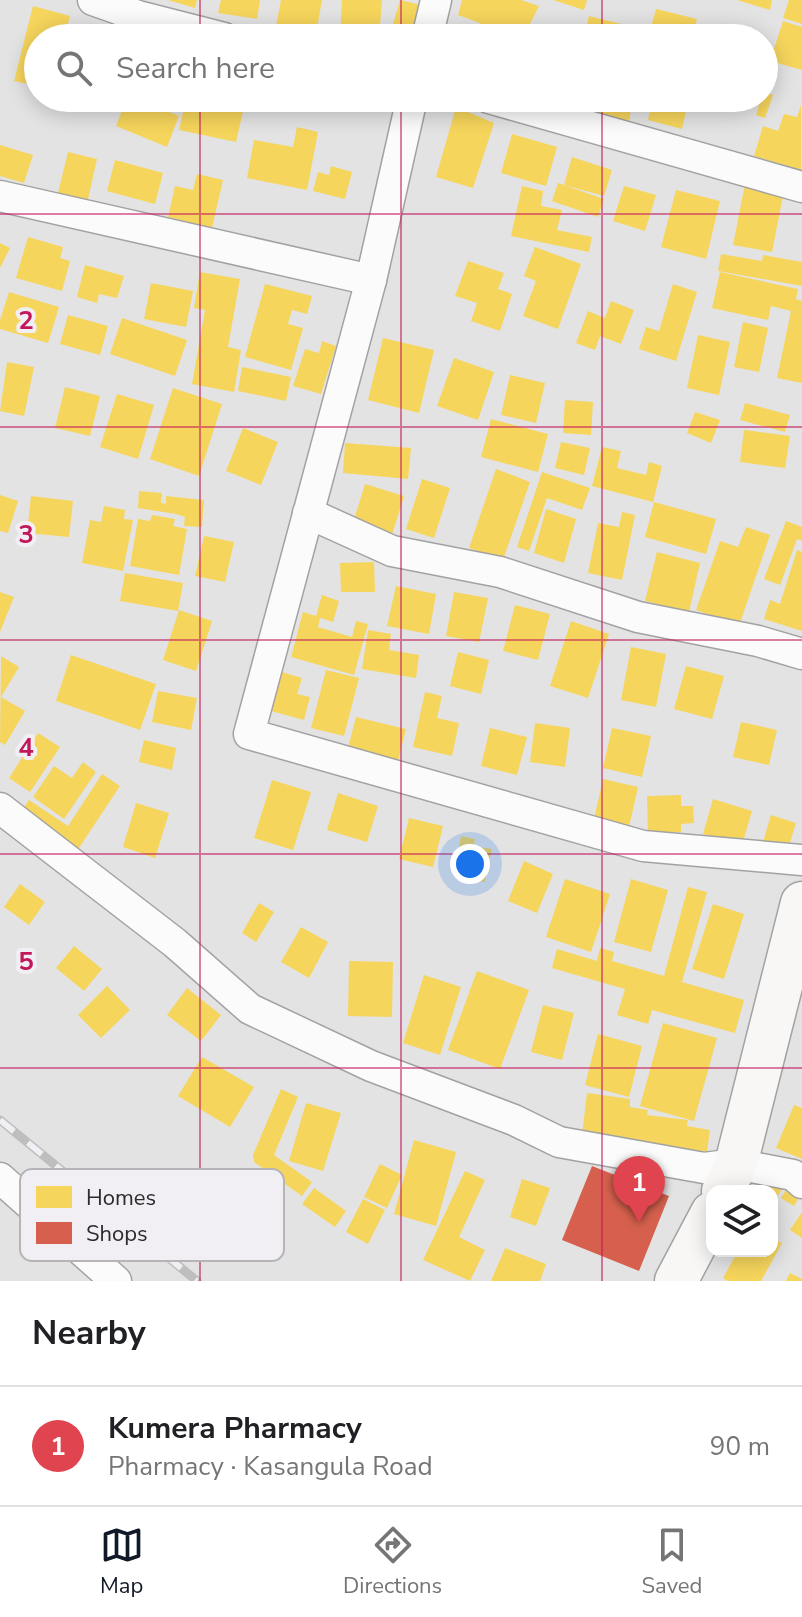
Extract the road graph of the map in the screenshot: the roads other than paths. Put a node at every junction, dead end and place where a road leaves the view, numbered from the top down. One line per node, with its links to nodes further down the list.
1 (93, 0): 3 (street)
2 (436, 0): 4 (street)
3 (169, 24)
4 (430, 24)
5 (409, 112): 9 (street)
6 (538, 112): 7 (street)
7 (802, 187)
8 (0, 196): 9 (street)
9 (371, 280): 10 (street)
10 (308, 513): 11 (street); 13 (street)
11 (802, 654)
12 (0, 808): 16 (street)
13 (802, 860)
14 (801, 915): 16 (main road)
15 (0, 1178): 18 (street)
16 (729, 1178): 17 (street)
17 (802, 1183)
18 (20, 1196)
19 (706, 1224): 22 (main road)
20 (93, 1261): 21 (street)
21 (116, 1281)
22 (676, 1281)

